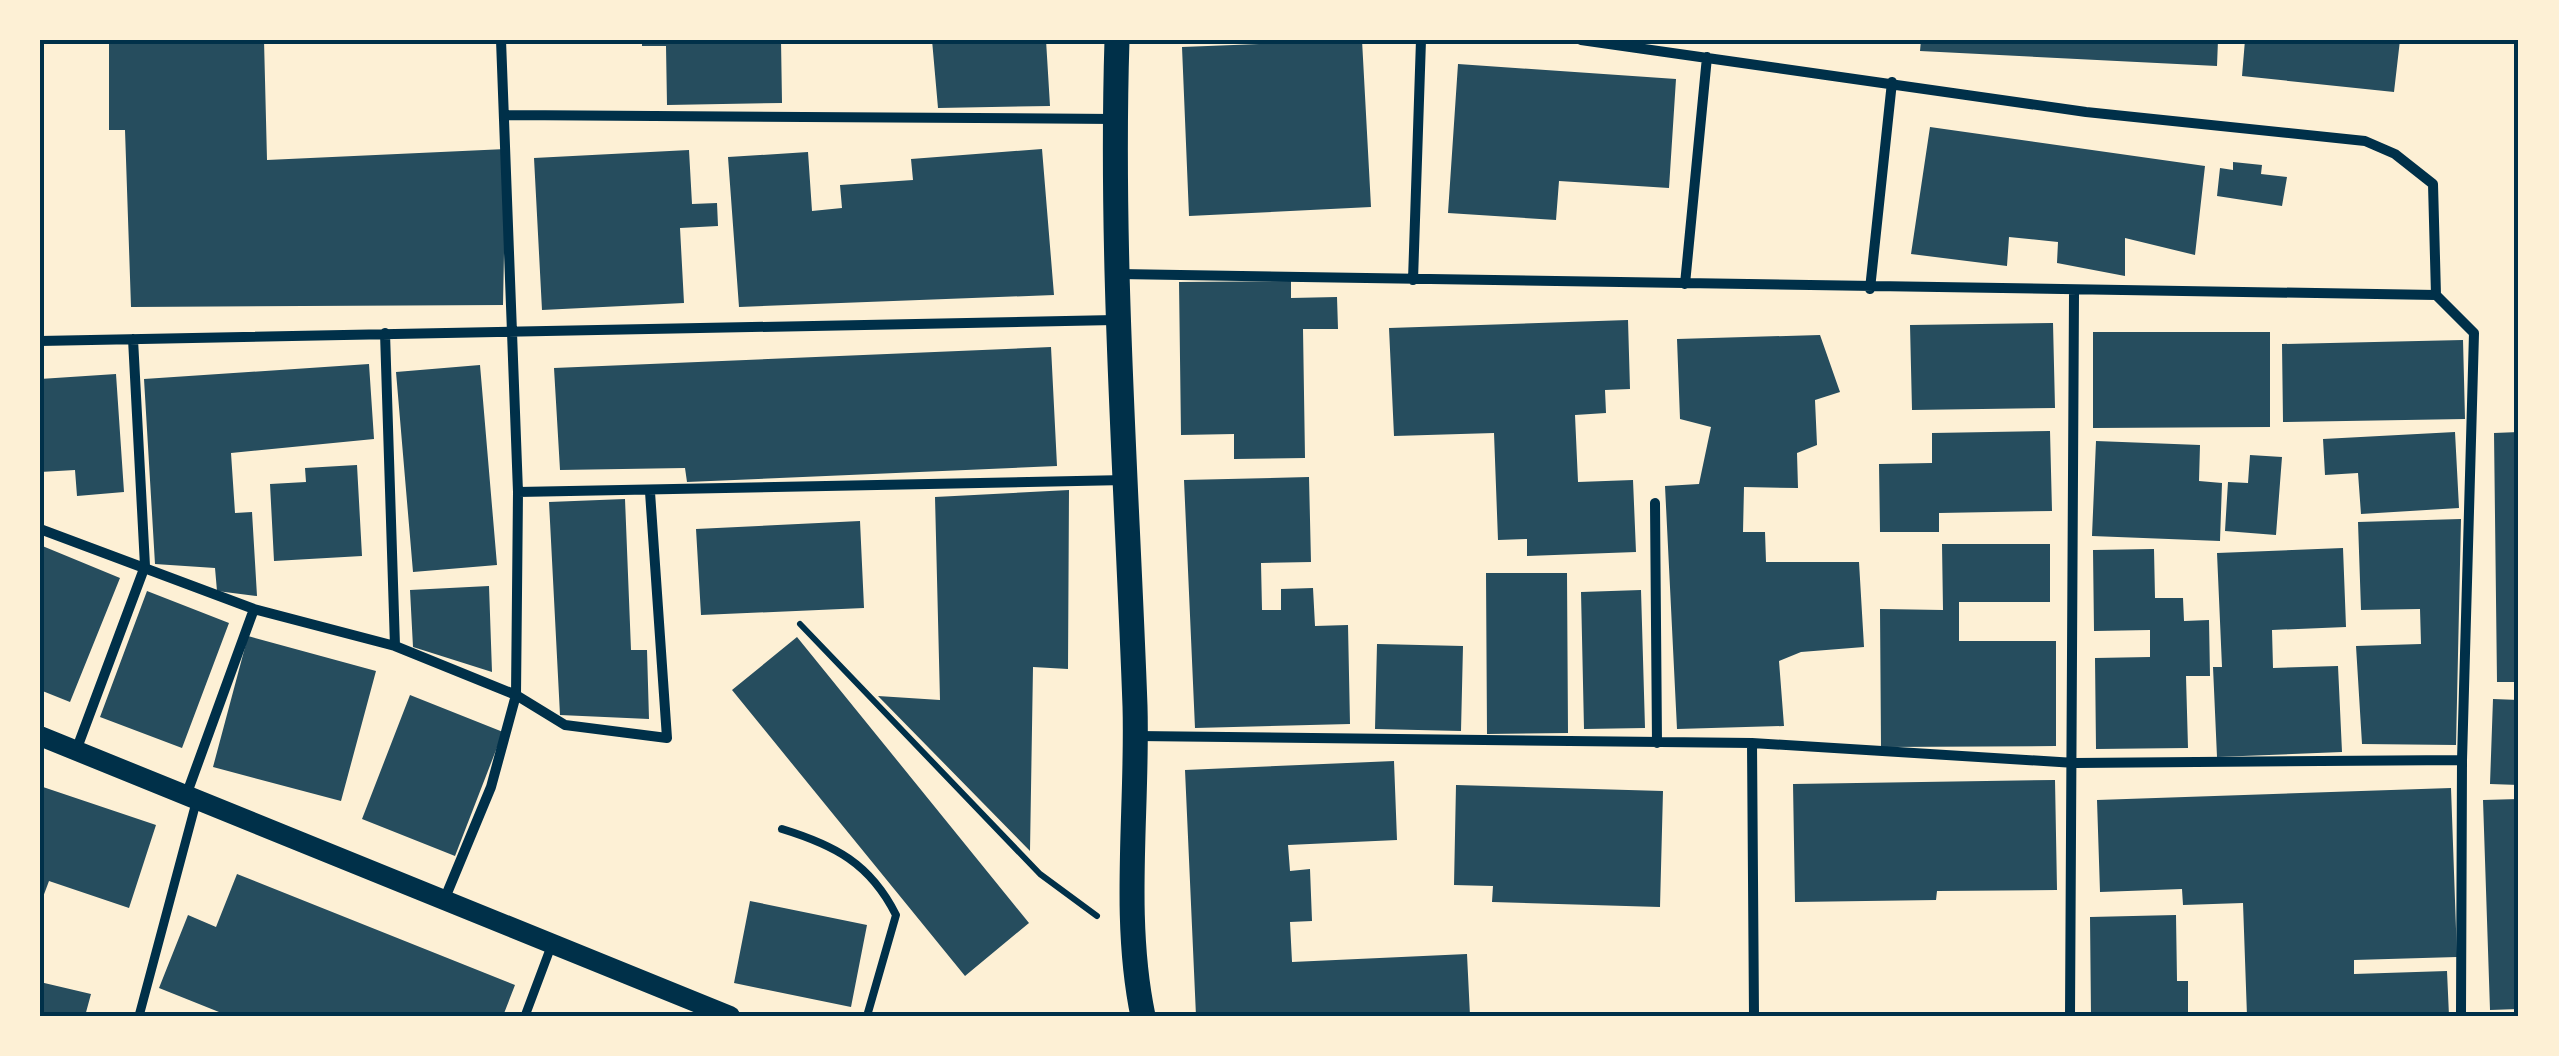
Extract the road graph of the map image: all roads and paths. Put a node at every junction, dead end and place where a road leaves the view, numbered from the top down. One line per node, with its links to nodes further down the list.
1 (500, 40): 7 (street)
2 (1117, 40): 8 (main road)
3 (1421, 40): 10 (street)
4 (1581, 40): 5 (street)
5 (1707, 57): 6 (street); 11 (street)
6 (1892, 82): 12 (street); 14 (street)
7 (504, 115): 8 (street); 17 (street)
8 (1114, 120): 9 (main road)
9 (1118, 274): 10 (street); 15 (main road)
10 (1413, 280): 11 (street)
11 (1685, 284): 12 (street)
12 (1870, 289): 13 (street)
13 (2074, 293): 14 (street); 36 (street)
14 (2436, 296): 35 (street)
15 (1121, 320): 17 (street); 20 (main road)
16 (385, 333): 17 (street); 18 (street); 28 (street)
17 (512, 334): 21 (street)
18 (133, 339): 19 (street); 25 (street)
19 (40, 342)
20 (1127, 480): 22 (street); 31 (main road)
21 (518, 492): 22 (street); 29 (street)
22 (650, 492): 29 (street)
23 (1655, 503): 33 (street)
24 (40, 530): 25 (street)
25 (145, 566): 26 (street); 34 (street)
26 (254, 609): 28 (street); 37 (street)
27 (800, 624): 41 (path)
28 (395, 646): 29 (street)
29 (516, 695): 39 (street)
30 (40, 736): 34 (main road)
31 (1136, 736): 33 (street); 41 (main road)
32 (1752, 742): 33 (street); 36 (street); 49 (street)
33 (1657, 743)
34 (77, 748): 37 (main road)
35 (2462, 760): 36 (street); 51 (street)
36 (2075, 763): 50 (street)
37 (192, 795): 39 (main road); 43 (street)
38 (782, 829): 46 (lane)
39 (446, 898): 40 (main road)
40 (552, 944): 44 (street); 45 (main road)
41 (1134, 944): 42 (main road)
42 (1137, 986): 47 (main road); 48 (main road)
43 (140, 1016)
44 (525, 1016)
45 (730, 1016)
46 (867, 1016)
47 (1120, 1016)
48 (1143, 1016)
49 (1754, 1016)
50 (2070, 1016)
51 (2460, 1016)

